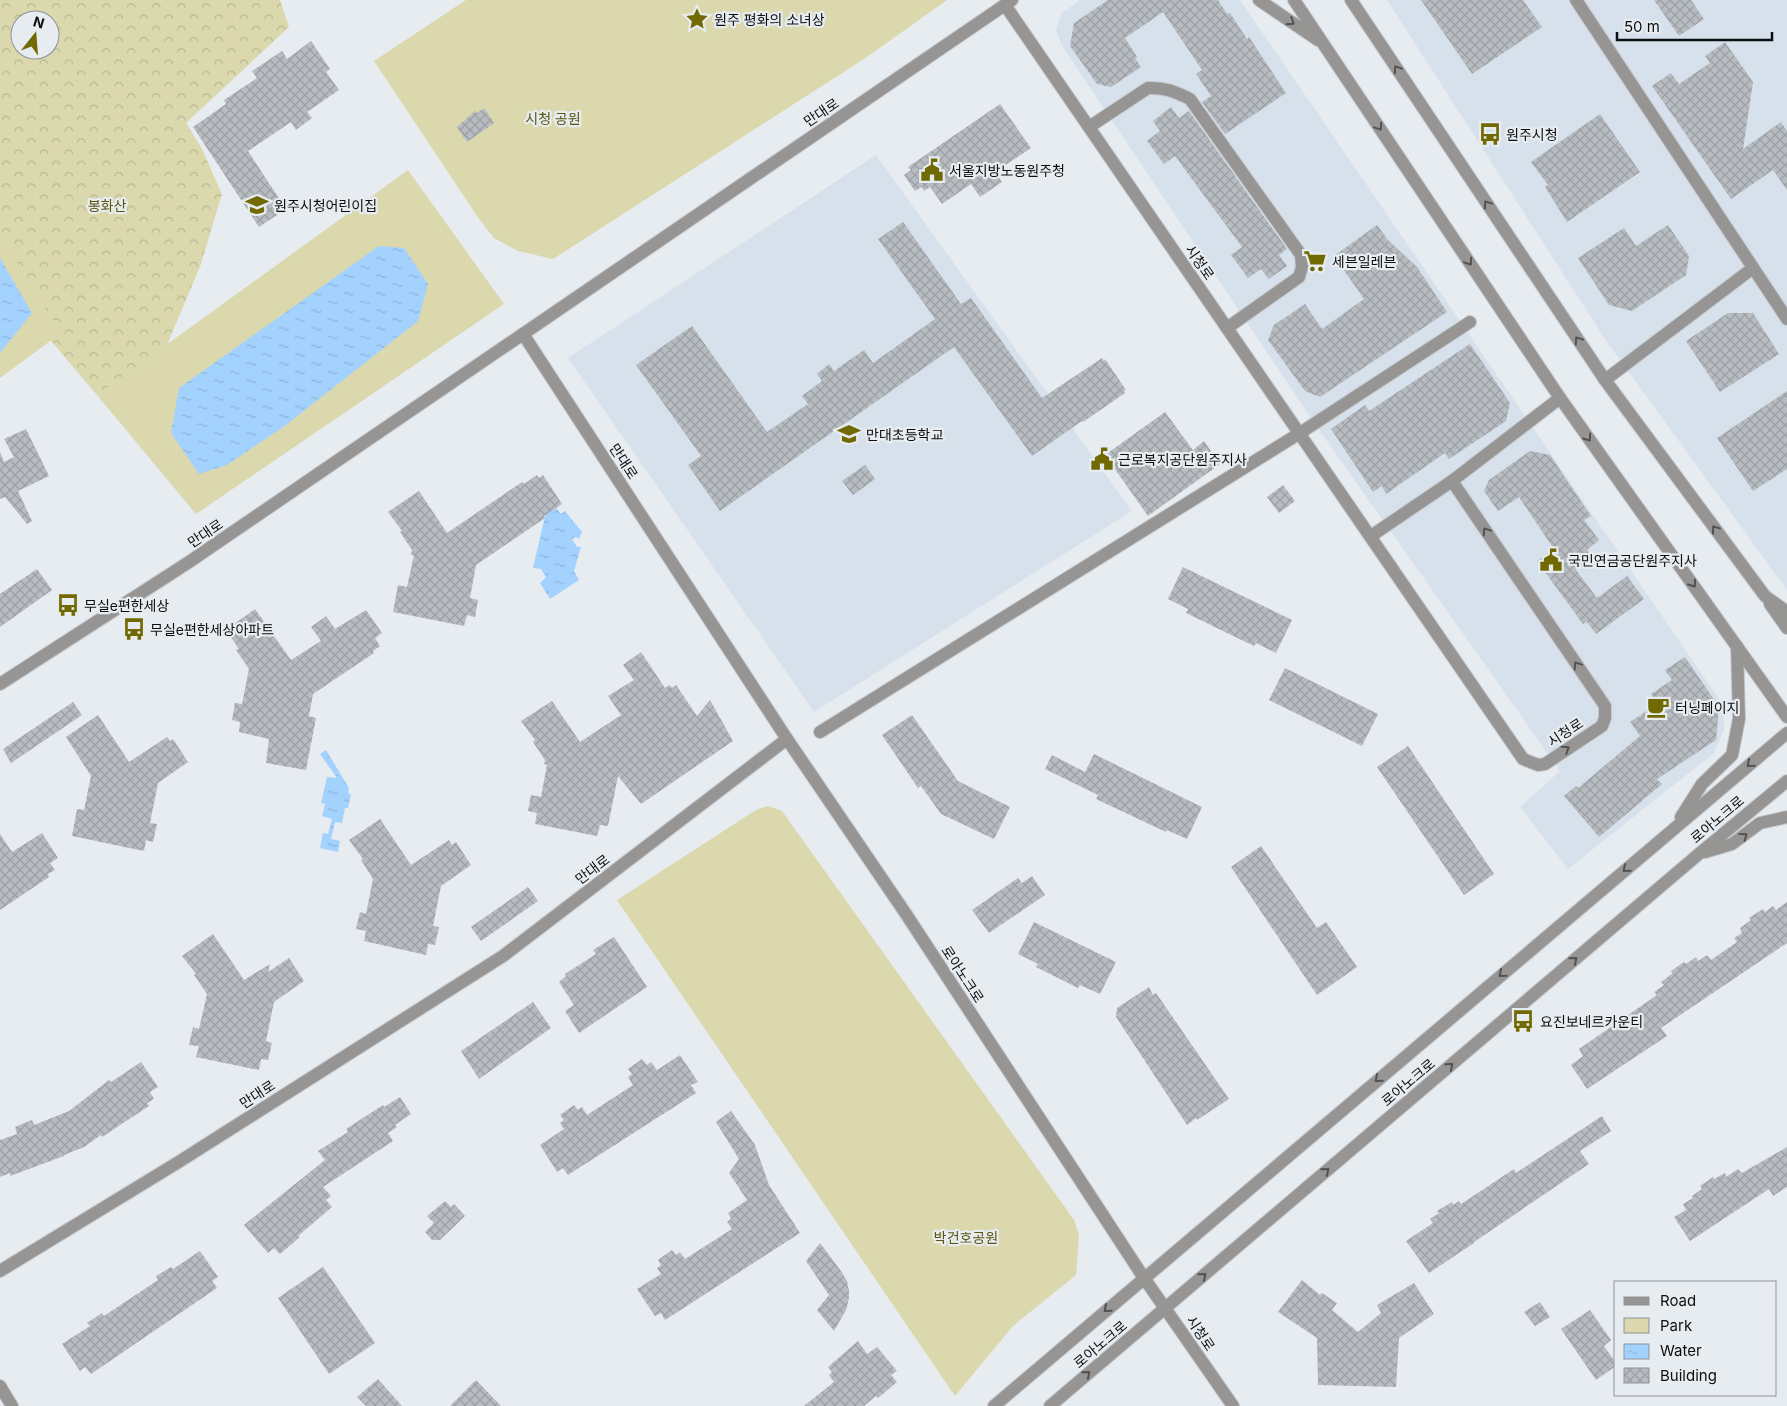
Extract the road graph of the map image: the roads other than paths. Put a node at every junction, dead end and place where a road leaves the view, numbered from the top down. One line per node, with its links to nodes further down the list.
1 (1259, 0): 6 (street, one-way to 6)
2 (1294, 0): 6 (street)
3 (1576, 0): 8 (street)
4 (1008, 2): 7 (street, 시청로); 12 (street, 만대로)
5 (1353, 2): 13 (street, one-way to 5)
6 (1323, 43): 14 (street, one-way to 14)
7 (1089, 127): 11 (street, 시청로); 11 (street)
8 (1753, 268): 9 (street); 13 (street)
9 (1787, 319)
10 (1470, 322): 15 (street)
11 (1227, 328): 15 (street, 시청로)
12 (523, 334): 22 (street, 만대로); 26 (street, 만대로)
13 (1605, 380): 18 (street, one-way to 13)
14 (1560, 398): 16 (street); 21 (street, one-way to 21)
15 (1300, 433): 17 (street, 시청로); 24 (street)
16 (1452, 481): 17 (street); 17 (street, 시청로, one-way to 16)
17 (1371, 536)
18 (1765, 596): 19 (street); 20 (street)
19 (1787, 612)
20 (1787, 628)
21 (1737, 646): 23 (street); 29 (street)
22 (0, 684)
23 (1787, 717)
24 (820, 732)
25 (1787, 732): 29 (street, 로아노크로, one-way to 29)
26 (787, 739): 31 (street, 만대로); 32 (street, 로아노크로)
27 (1787, 781): 30 (street, 로아노크로)
28 (1787, 818): 30 (street, one-way to 28)
29 (1674, 829): 32 (street, 로아노크로, one-way to 32)
30 (1700, 853): 33 (street, 로아노크로, one-way to 30)
31 (0, 1271)
32 (1144, 1278): 33 (street, 시청로); 36 (street, 로아노크로, one-way to 36)
33 (1166, 1308): 37 (street, 로아노크로, one-way to 33); 38 (street, 시청로)
34 (0, 1386): 35 (street)
35 (12, 1406)
36 (994, 1406)
37 (1050, 1406)
38 (1233, 1406)

